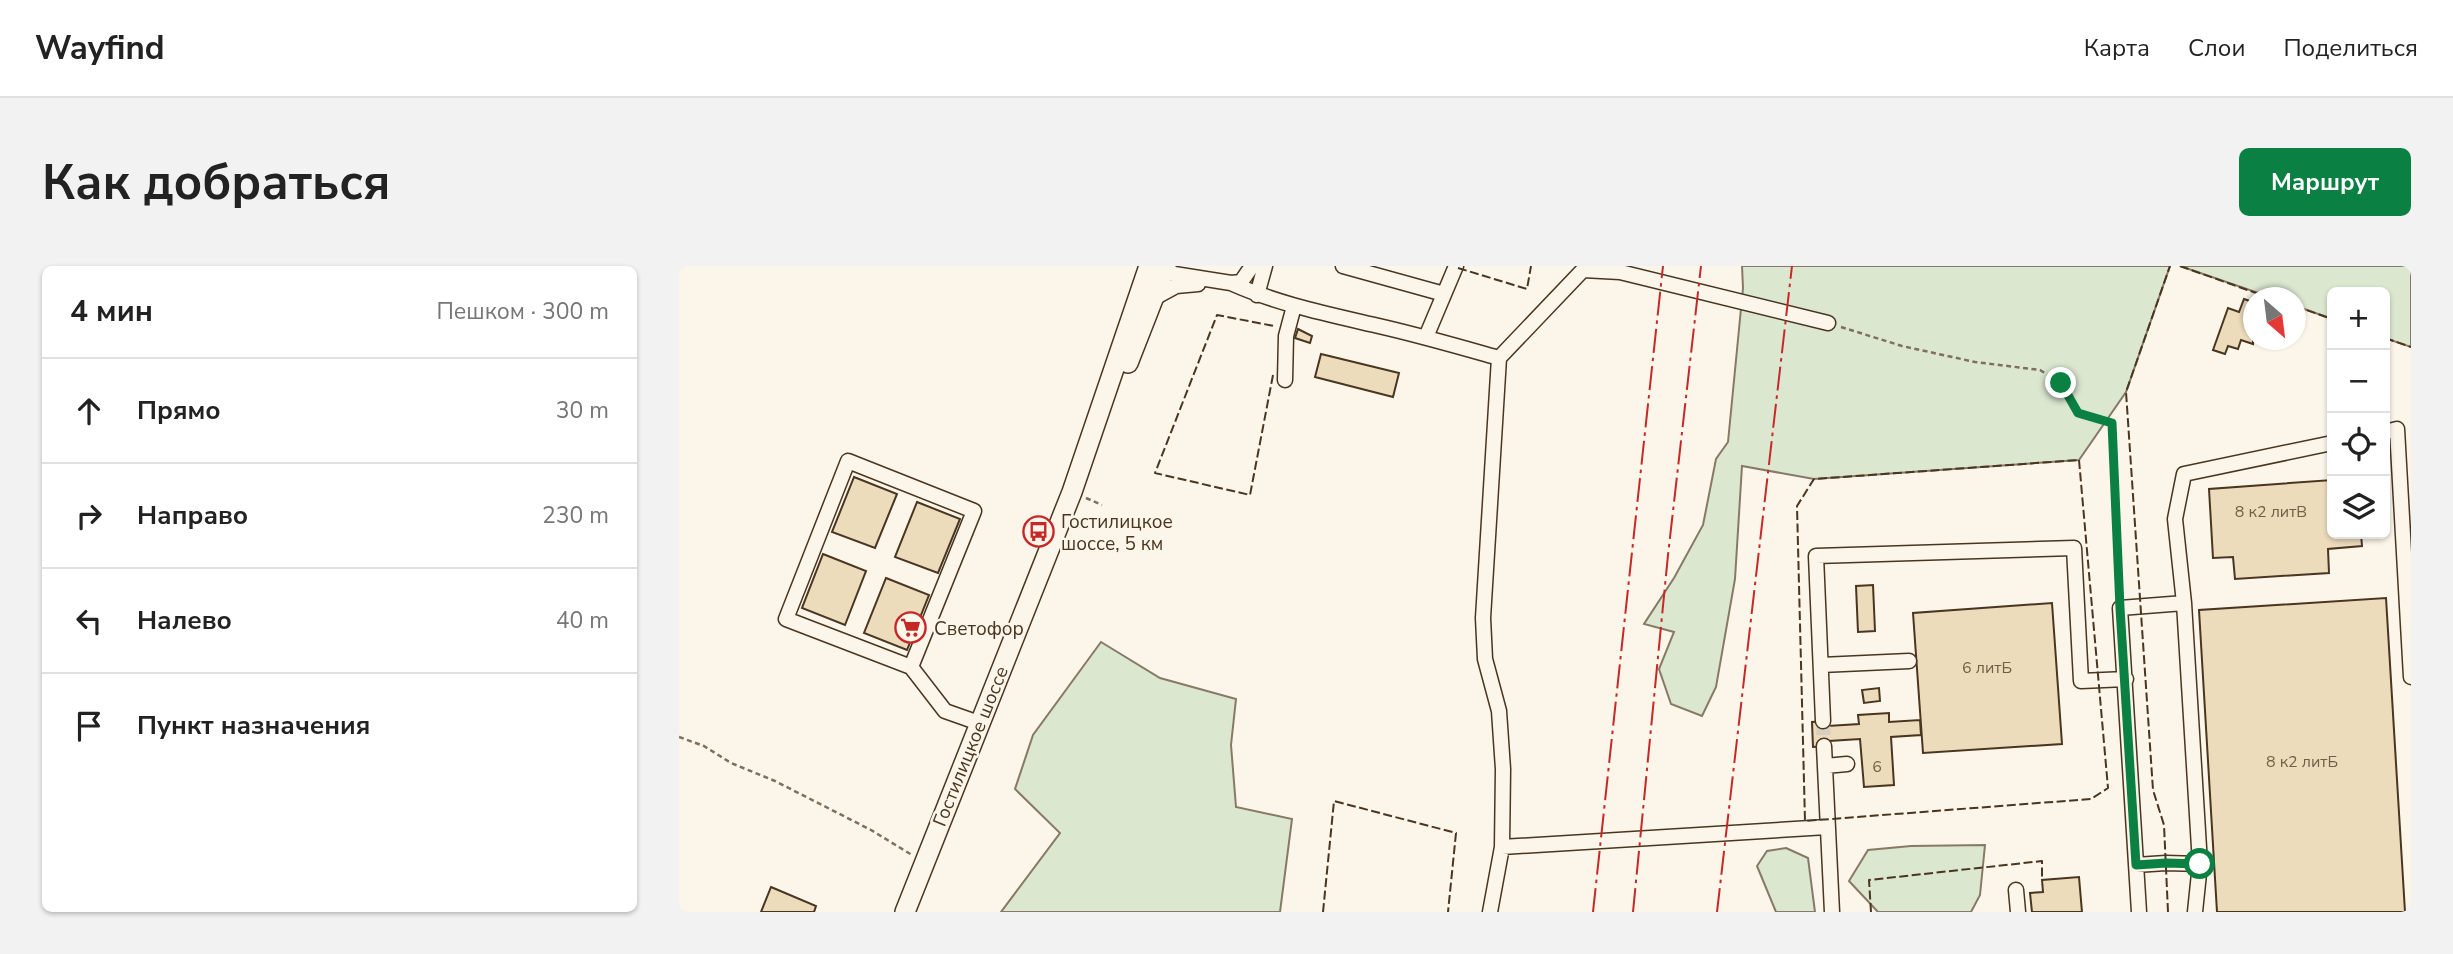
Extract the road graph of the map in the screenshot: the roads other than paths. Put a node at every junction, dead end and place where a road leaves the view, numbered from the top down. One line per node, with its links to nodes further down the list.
1 (1252, 266): 7 (street)
2 (1265, 266): 9 (street)
3 (1343, 266): 8 (street)
4 (1456, 266): 8 (street)
5 (1157, 268): 6 (street); 10 (main road, Гостилицкое шоссе); 18 (main road, Гостилицкое шоссе)
6 (1193, 272): 7 (street)
7 (1231, 284): 9 (street)
8 (1444, 294): 13 (street)
9 (1257, 295): 10 (street); 11 (street)
10 (1154, 298): 18 (main road, Гостилицкое шоссе)
11 (1294, 306): 13 (street); 15 (street)
12 (1828, 323): 14 (street)
13 (1426, 337): 14 (street)
14 (1499, 358): 31 (street)
15 (1285, 380)
16 (2390, 431): 23 (street)
17 (2327, 444): 19 (street)
18 (1083, 463): 26 (main road, Гостилицкое шоссе)
19 (2184, 603): 24 (street); 32 (street)
20 (1909, 661): 21 (street)
21 (1821, 666): 24 (street); 25 (street)
22 (911, 667): 22 (street); 26 (street)
23 (2411, 677)
24 (2126, 679): 33 (street)
25 (1823, 721)
26 (979, 723): 35 (main road, Гостилицкое шоссе)
27 (1824, 746): 29 (street)
28 (1847, 764): 29 (street)
29 (1825, 766): 30 (street)
30 (1827, 827): 31 (street); 37 (street)
31 (1502, 847): 36 (street)
32 (2200, 864): 33 (street); 40 (street)
33 (2136, 865): 39 (street)
34 (2016, 890): 38 (street)
35 (905, 912)
36 (1490, 912)
37 (1832, 912)
38 (2018, 912)
39 (2140, 912)
40 (2195, 912)

